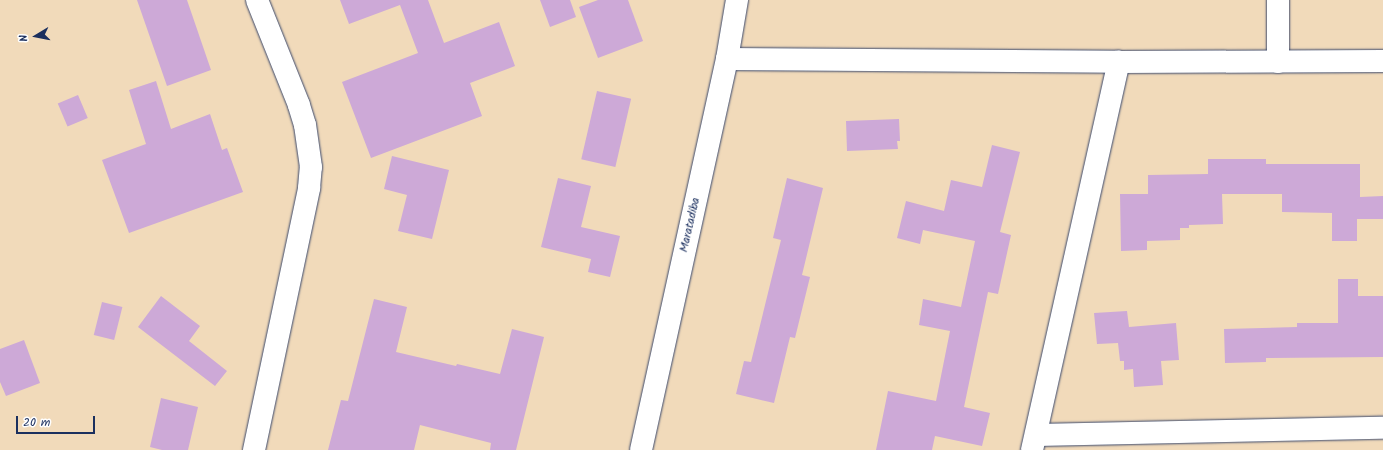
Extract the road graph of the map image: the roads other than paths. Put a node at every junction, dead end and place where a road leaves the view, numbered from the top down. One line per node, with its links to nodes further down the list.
1 (257, 0): 10 (street)
2 (737, 0): 4 (street, Maratadiba)
3 (1278, 0): 7 (street)
4 (727, 59): 6 (street); 11 (street, Maratadiba)
5 (1383, 61): 7 (street)
6 (1119, 62): 7 (street); 9 (street)
7 (1278, 62)
8 (1383, 428): 9 (street)
9 (1034, 442)
10 (254, 450)
11 (640, 450)

